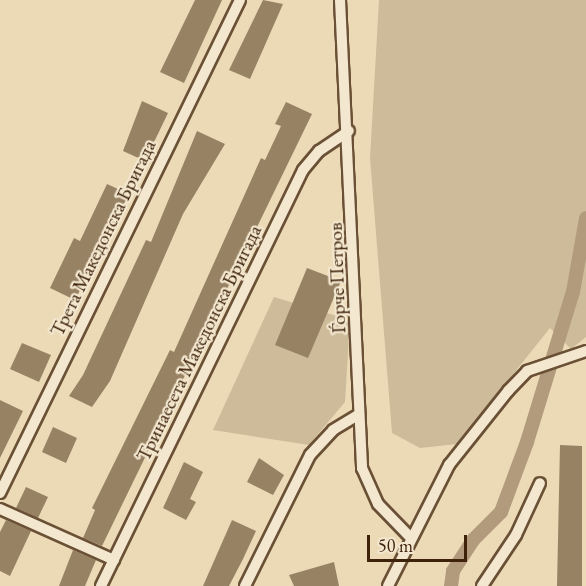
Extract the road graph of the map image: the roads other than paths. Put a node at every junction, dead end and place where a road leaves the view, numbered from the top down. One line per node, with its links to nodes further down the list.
1 (240, 0): 7 (street, Трета Македонска Бригада)
2 (340, 0): 3 (street, Ѓорче Петров)
3 (349, 131): 5 (street, Ѓорче Петров); 10 (street, Тринаесета Македонска Бригада)
4 (586, 351): 9 (street)
5 (358, 415): 9 (street, Ѓорче Петров); 12 (street)
6 (540, 483): 14 (street)
7 (0, 493)
8 (0, 509): 10 (street)
9 (411, 538): 13 (street)
10 (114, 560): 11 (street, Тринаесета Македонска Бригада)
11 (101, 586)
12 (245, 586)
13 (388, 586)
14 (482, 586)

